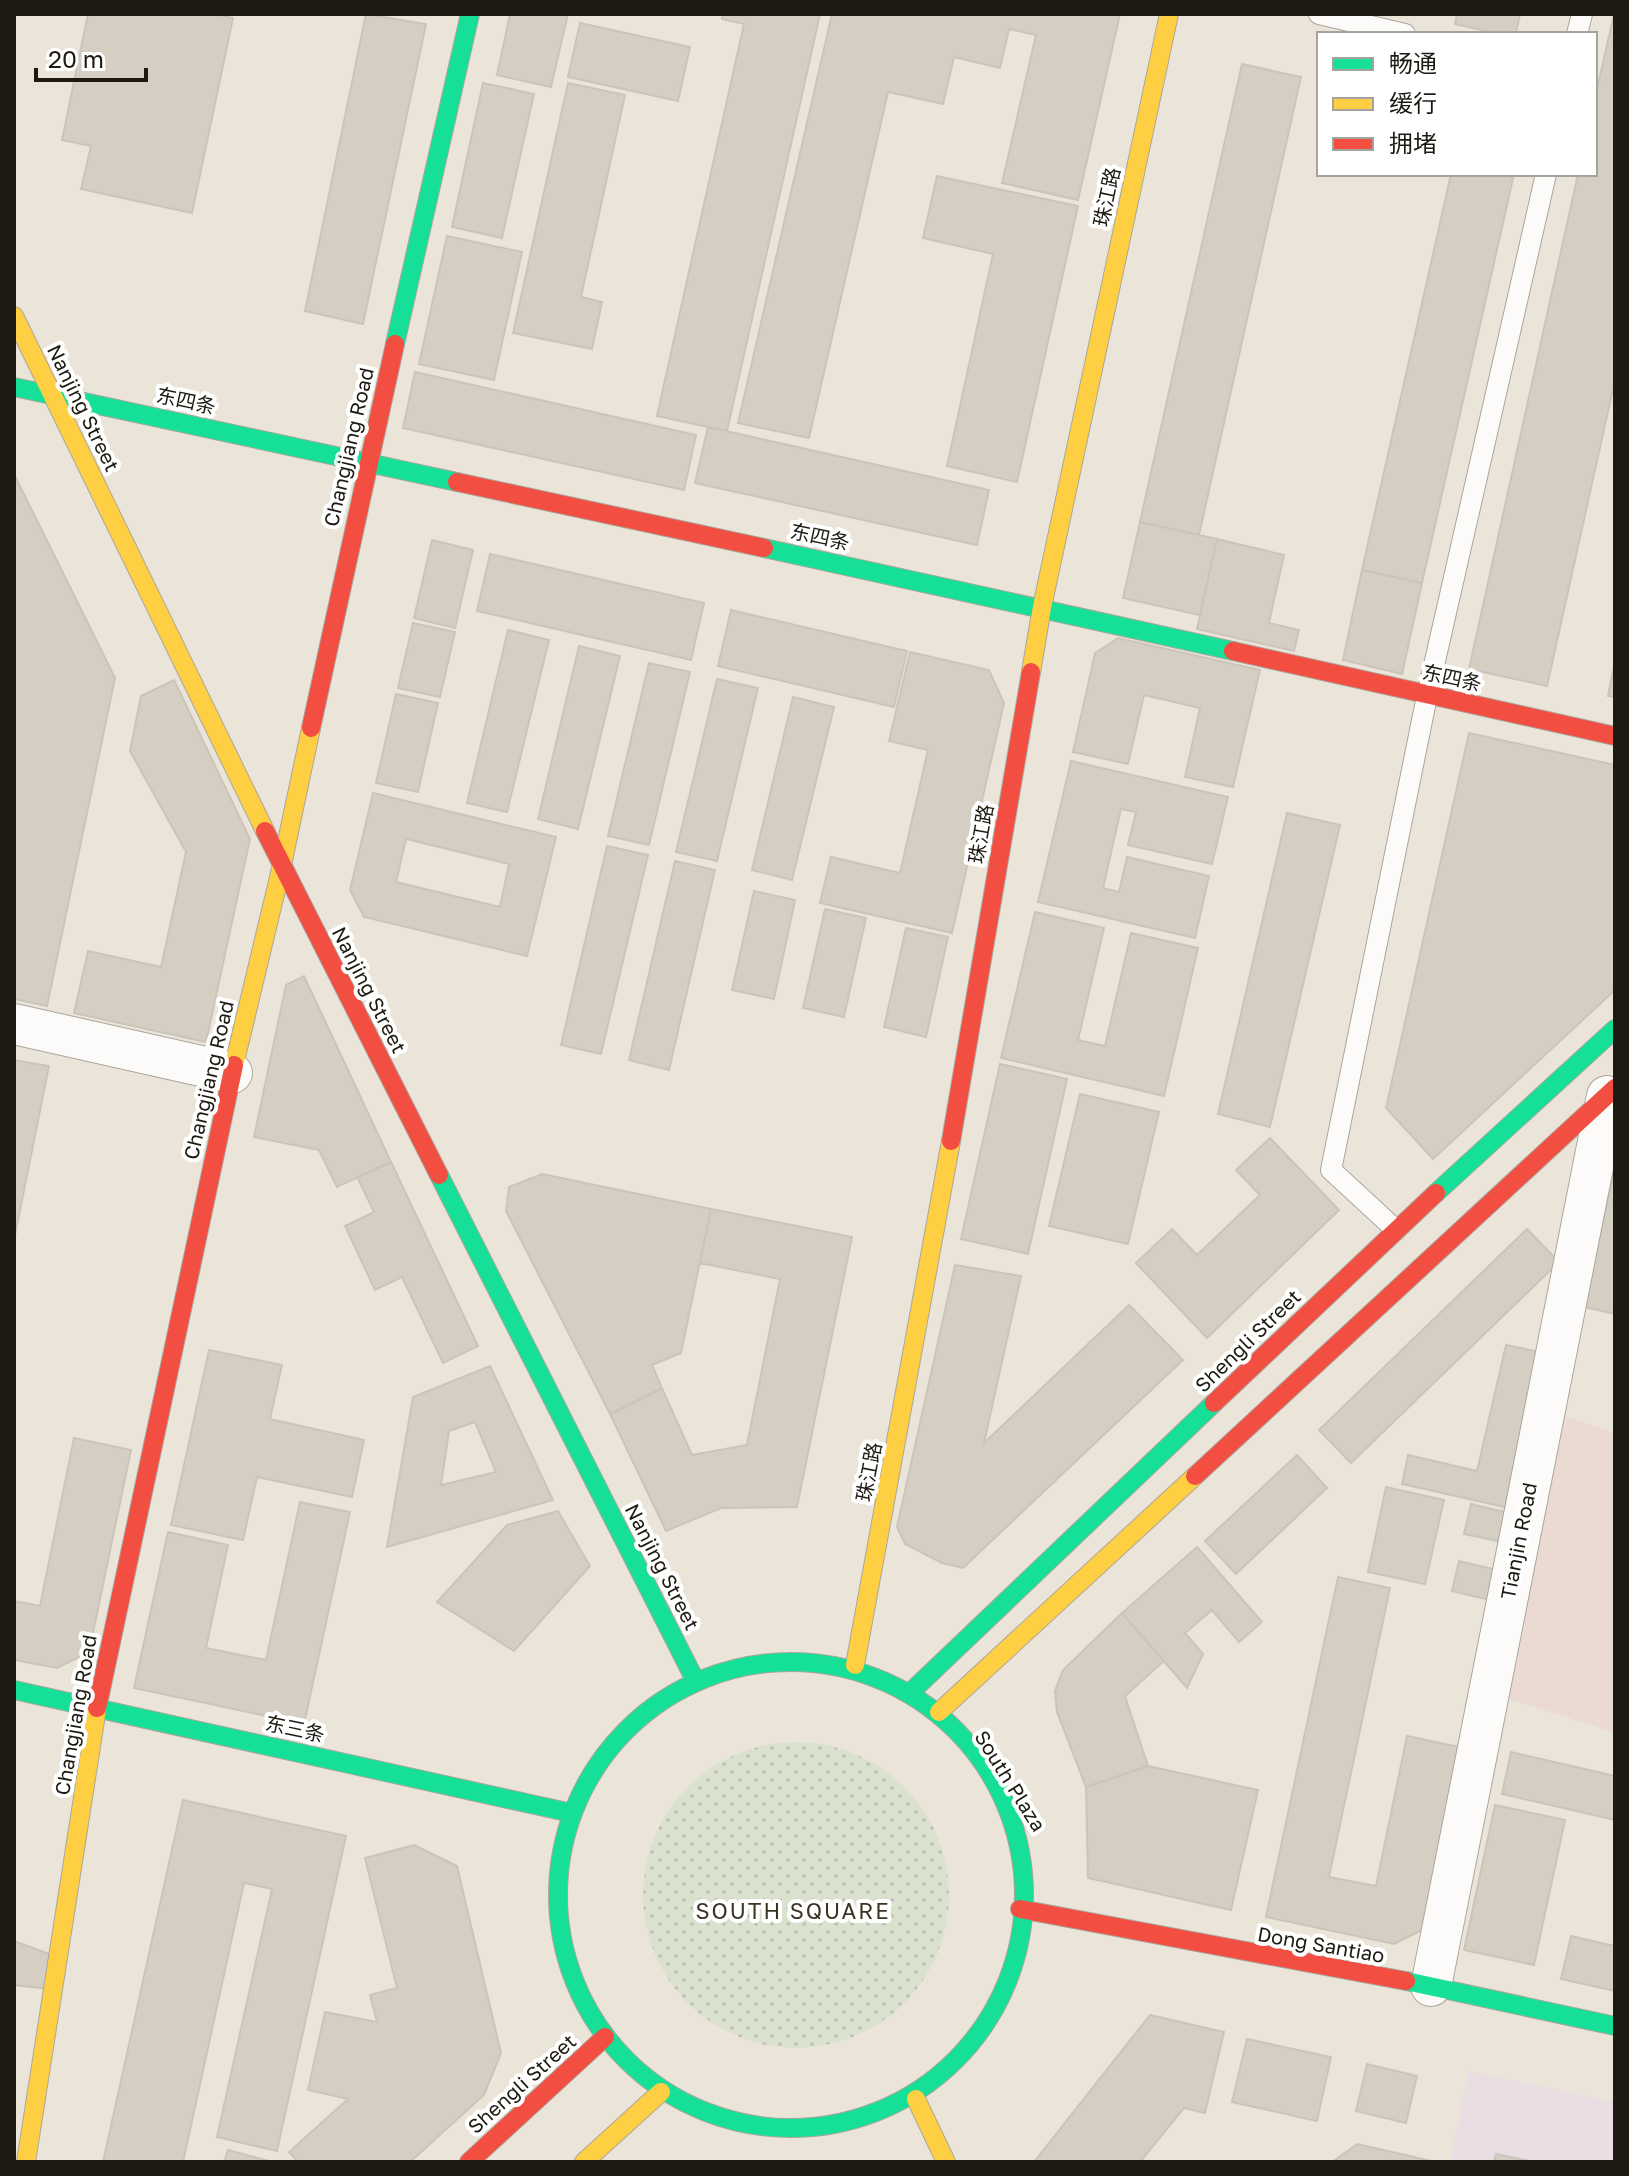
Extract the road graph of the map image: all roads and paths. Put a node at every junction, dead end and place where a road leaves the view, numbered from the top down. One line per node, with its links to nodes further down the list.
1 (470, 14): 9 (street, Changjiang Road)
2 (1169, 14): 10 (street, 珠江路)
3 (1319, 14): 4 (lane)
4 (1396, 32)
5 (1546, 176): 11 (lane)
6 (14, 316): 8 (street, Nanjing Street)
7 (14, 387): 8 (street, 东四条)
8 (52, 395): 9 (street, 东四条); 13 (street, Nanjing Street)
9 (368, 461): 10 (street, 东四条); 13 (street, Changjiang Road)
10 (1042, 607): 11 (street, 东四条); 19 (street, 珠江路)
11 (1427, 696): 12 (street, 东四条); 18 (lane)
12 (1615, 736)
13 (282, 865): 16 (street, Changjiang Road); 20 (street, Nanjing Street)
14 (14, 1024): 16 (street)
15 (1615, 1029): 18 (street, Shengli Street)
16 (232, 1073): 23 (street, Changjiang Road)
17 (1611, 1092): 24 (street); 27 (street, Tianjin Road)
18 (1396, 1230): 21 (street, Shengli Street)
19 (855, 1665): 20 (street, South Plaza); 21 (street, South Plaza)
20 (694, 1678): 25 (street, South Plaza)
21 (914, 1689): 24 (street, South Plaza)
22 (14, 1690): 23 (street, 东三条)
23 (97, 1708): 25 (street, 东三条); 32 (street, Changjiang Road)
24 (939, 1712): 26 (street, South Plaza)
25 (567, 1812): 29 (street, South Plaza)
26 (1020, 1909): 27 (street, Dong Santiao); 31 (street, South Plaza)
27 (1431, 1986): 28 (street, Dong Santiao)
28 (1615, 2026)
29 (605, 2037): 30 (street, South Plaza); 33 (street, Shengli Street)
30 (661, 2092): 31 (street, South Plaza); 34 (street)
31 (916, 2099): 35 (street)
32 (26, 2162)
33 (469, 2162)
34 (584, 2162)
35 (946, 2162)

